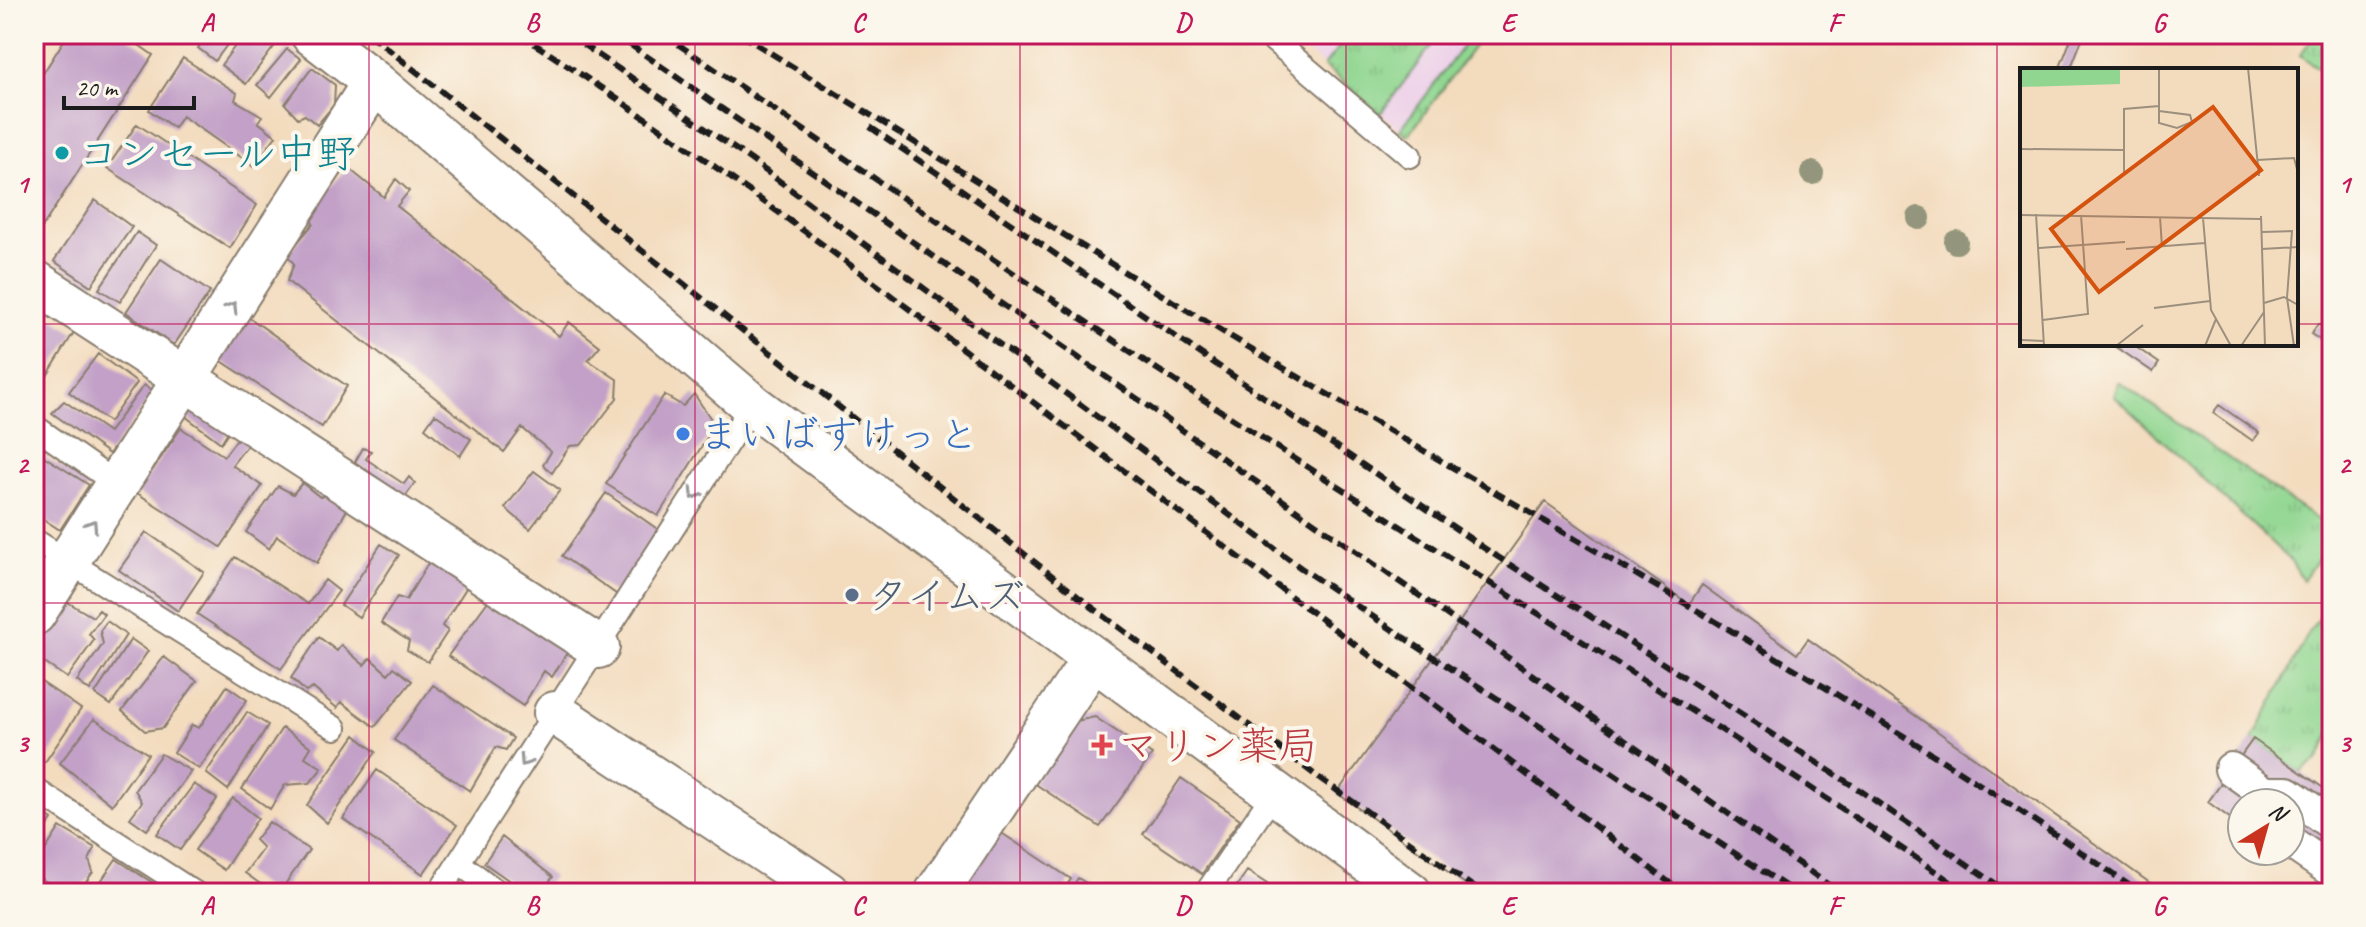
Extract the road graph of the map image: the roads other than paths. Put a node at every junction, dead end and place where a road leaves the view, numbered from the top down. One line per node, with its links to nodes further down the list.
1 (312, 34): 3 (street)
2 (1266, 34): 4 (lane)
3 (374, 82): 6 (street, one-way to 3); 7 (street)
4 (1410, 156)
5 (34, 281): 6 (street)
6 (185, 381): 9 (street); 13 (street)
7 (752, 405): 13 (lane, one-way to 13); 14 (street)
8 (34, 426): 9 (lane)
9 (118, 485): 11 (street, one-way to 9)
10 (34, 540): 11 (lane)
11 (68, 562): 12 (street); 16 (lane)
12 (34, 614)
13 (598, 647): 15 (lane)
14 (1093, 659): 20 (street); 30 (street)
15 (555, 713): 24 (lane, one-way to 24); 29 (street)
16 (335, 728)
17 (2231, 769): 18 (street)
18 (2252, 787)
19 (34, 789): 26 (lane)
20 (1274, 793): 31 (lane); 32 (street)
21 (2306, 806): 22 (street)
22 (2332, 824)
23 (2306, 853): 25 (street)
24 (459, 863): 27 (lane); 28 (lane)
25 (2332, 871)
26 (195, 893)
27 (439, 893)
28 (499, 893)
29 (828, 893)
30 (936, 893)
31 (1206, 893)
32 (1410, 893)

